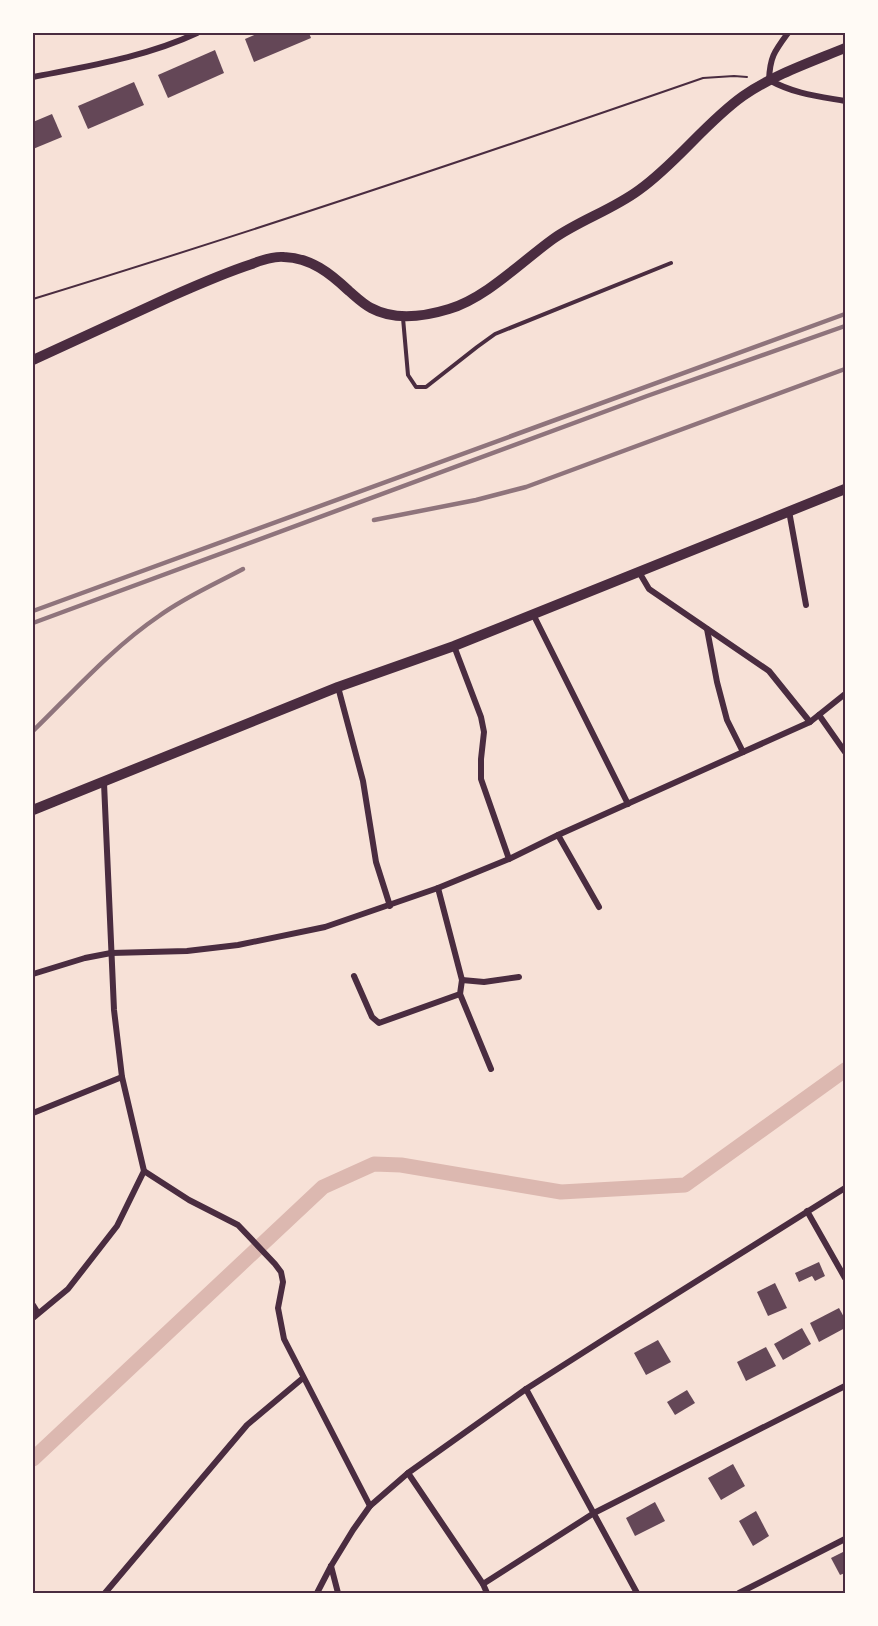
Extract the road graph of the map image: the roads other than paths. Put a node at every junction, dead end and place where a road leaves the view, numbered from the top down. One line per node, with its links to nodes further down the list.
1 (197, 33): 4 (street)
2 (788, 33): 5 (street)
3 (845, 48): 5 (street)
4 (33, 77)
5 (769, 80): 6 (street); 8 (street)
6 (845, 101)
7 (671, 263): 8 (lane)
8 (403, 317): 9 (street)
9 (33, 360)
10 (845, 489): 11 (street)
11 (789, 511): 12 (street); 13 (street)
12 (639, 572): 14 (street); 15 (street)
13 (806, 606)
14 (533, 614): 16 (street); 24 (street)
15 (707, 629): 20 (street); 21 (street)
16 (454, 645): 17 (street); 27 (street)
17 (338, 687): 23 (street); 29 (street)
18 (845, 694): 19 (street)
19 (819, 715): 20 (street); 22 (street)
20 (810, 722): 21 (street)
21 (743, 752): 24 (street)
22 (845, 752)
23 (104, 783): 25 (street); 31 (street)
24 (628, 804): 26 (street)
25 (33, 810)
26 (558, 835): 27 (street); 30 (street)
27 (509, 860): 28 (street)
28 (438, 888): 29 (street); 35 (street)
29 (390, 906): 31 (street)
30 (599, 907)
31 (111, 953): 32 (street); 38 (street)
32 (33, 974)
33 (354, 976): 36 (street)
34 (519, 977): 35 (street)
35 (462, 980): 36 (street)
36 (460, 994): 37 (street)
37 (491, 1069)
38 (122, 1077): 39 (street); 40 (street)
39 (33, 1113)
40 (144, 1171): 45 (street); 46 (street)
41 (845, 1188): 42 (street)
42 (807, 1211): 43 (street); 48 (street)
43 (845, 1278)
44 (33, 1305): 45 (street)
45 (35, 1316)
46 (303, 1378): 50 (street); 55 (street)
47 (845, 1386): 51 (street)
48 (526, 1389): 49 (street); 51 (street)
49 (408, 1473): 50 (street); 54 (street)
50 (370, 1506): 53 (street)
51 (594, 1513): 54 (street); 59 (street)
52 (845, 1539): 60 (street)
53 (331, 1566): 56 (street); 57 (street)
54 (483, 1584): 58 (street)
55 (105, 1593)
56 (317, 1593)
57 (338, 1593)
58 (487, 1593)
59 (637, 1593)
60 (740, 1593)

